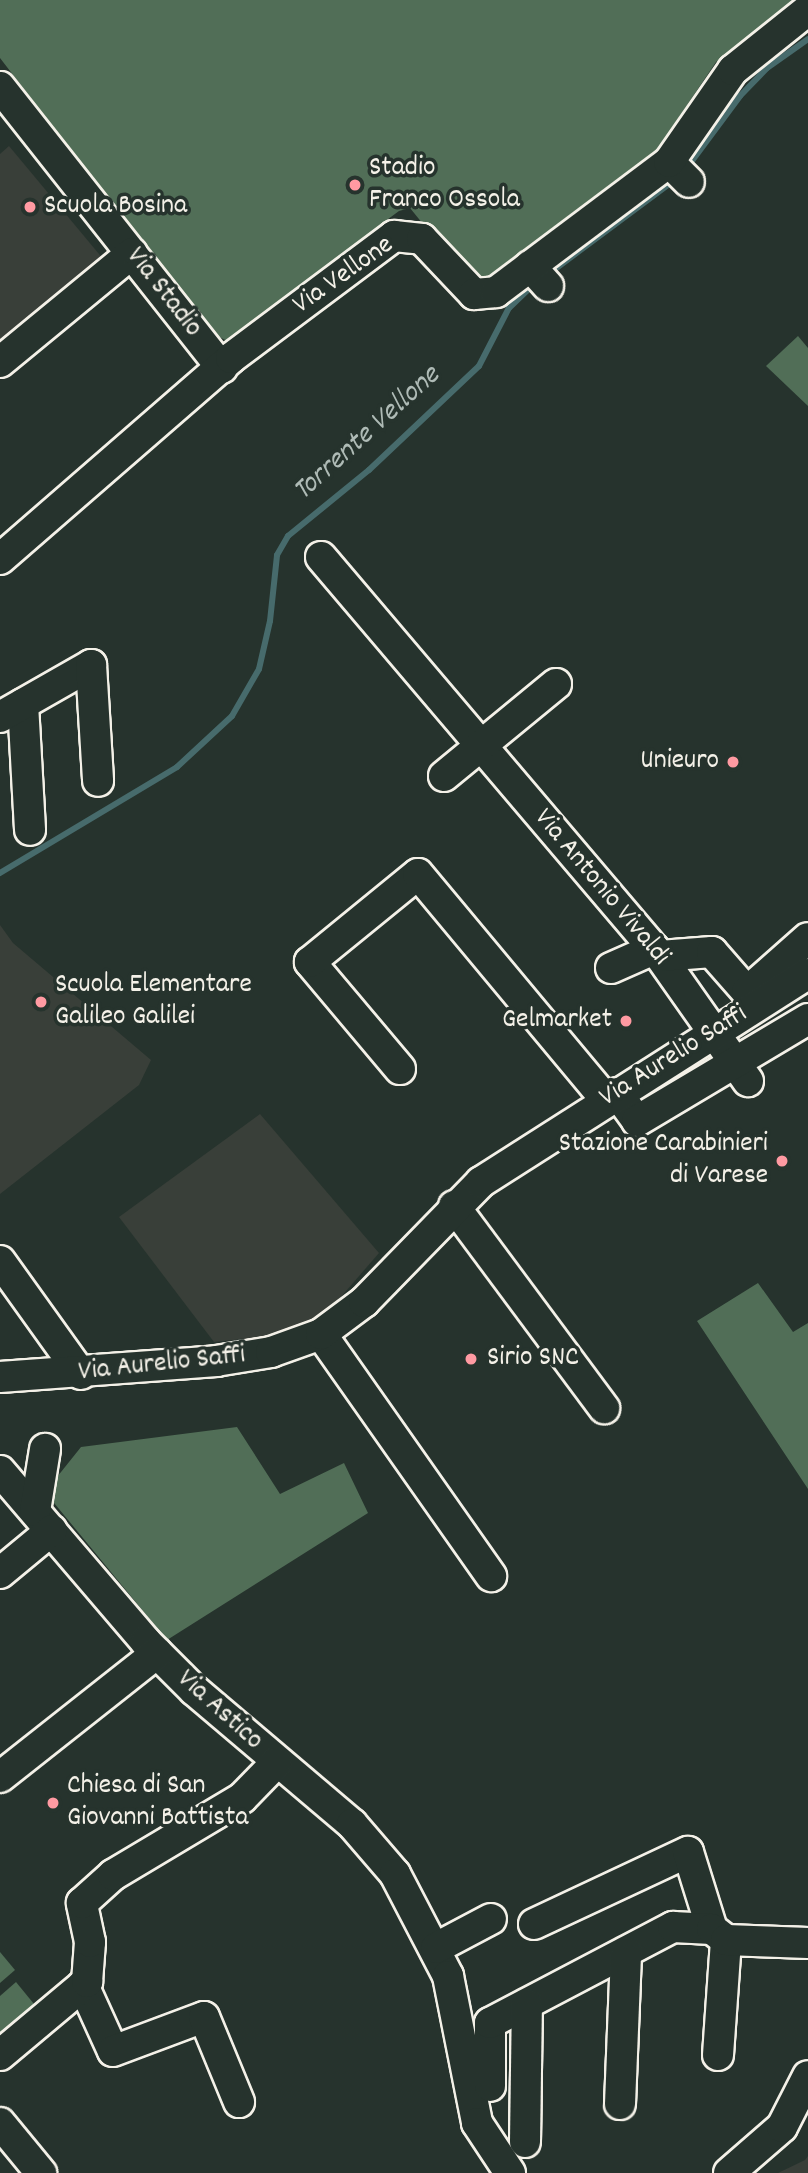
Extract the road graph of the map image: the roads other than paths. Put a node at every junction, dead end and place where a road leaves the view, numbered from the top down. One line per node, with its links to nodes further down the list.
1 (808, 10): 5 (street, Via Vellone)
2 (0, 87): 3 (street, Via Stadio)
3 (132, 253): 4 (street); 5 (street, Via Stadio)
4 (0, 362)
5 (222, 368): 7 (street, Via Vellone)
6 (321, 557): 10 (street, Via Antonio Vivaldi)
7 (0, 559)
8 (556, 684): 10 (street)
9 (12, 711): 12 (street); 13 (street)
10 (481, 748): 11 (street); 15 (street, Via Antonio Vivaldi)
11 (444, 776)
12 (98, 781)
13 (30, 830)
14 (808, 938): 15 (street)
15 (657, 952): 16 (street); 19 (street, Via Antonio Vivaldi)
16 (611, 968)
17 (808, 974): 19 (street, Via Aurelio Saffi)
18 (808, 1019): 21 (street)
19 (715, 1031): 21 (street, Via Antonio Vivaldi); 22 (street, Via Aurelio Saffi)
20 (400, 1069): 22 (street)
21 (742, 1072): 22 (street)
22 (611, 1097): 23 (street, Via Aurelio Saffi)
23 (454, 1206): 25 (street, Via Aurelio Saffi); 28 (street)
24 (0, 1261): 26 (street)
25 (321, 1334): 26 (street, Via Aurelio Saffi); 33 (street)
26 (81, 1374): 27 (street, Via Aurelio Saffi)
27 (0, 1377)
28 (604, 1408)
29 (45, 1449): 31 (street)
30 (0, 1471): 31 (street, Via Astico)
31 (43, 1520): 32 (street); 34 (street, Via Astico)
32 (0, 1573)
33 (491, 1576)
34 (157, 1653): 35 (street, Via Astico); 36 (street)
35 (276, 1763): 41 (street, Via Astico); 43 (street)
36 (0, 1777)
37 (491, 1919): 41 (street)
38 (534, 1924): 39 (street)
39 (719, 1934): 40 (street); 42 (street); 46 (street)
40 (808, 1943)
41 (436, 1948): 54 (street, Via Astico)
42 (626, 1952): 44 (street); 50 (street)
43 (83, 1985): 45 (street); 49 (street)
44 (527, 2004): 48 (street); 52 (street)
45 (0, 2055)
46 (718, 2055)
47 (808, 2076): 55 (street)
48 (490, 2086)
49 (239, 2102)
50 (620, 2104)
51 (0, 2123): 53 (street)
52 (525, 2142)
53 (41, 2173)
54 (510, 2173)
55 (729, 2173)

